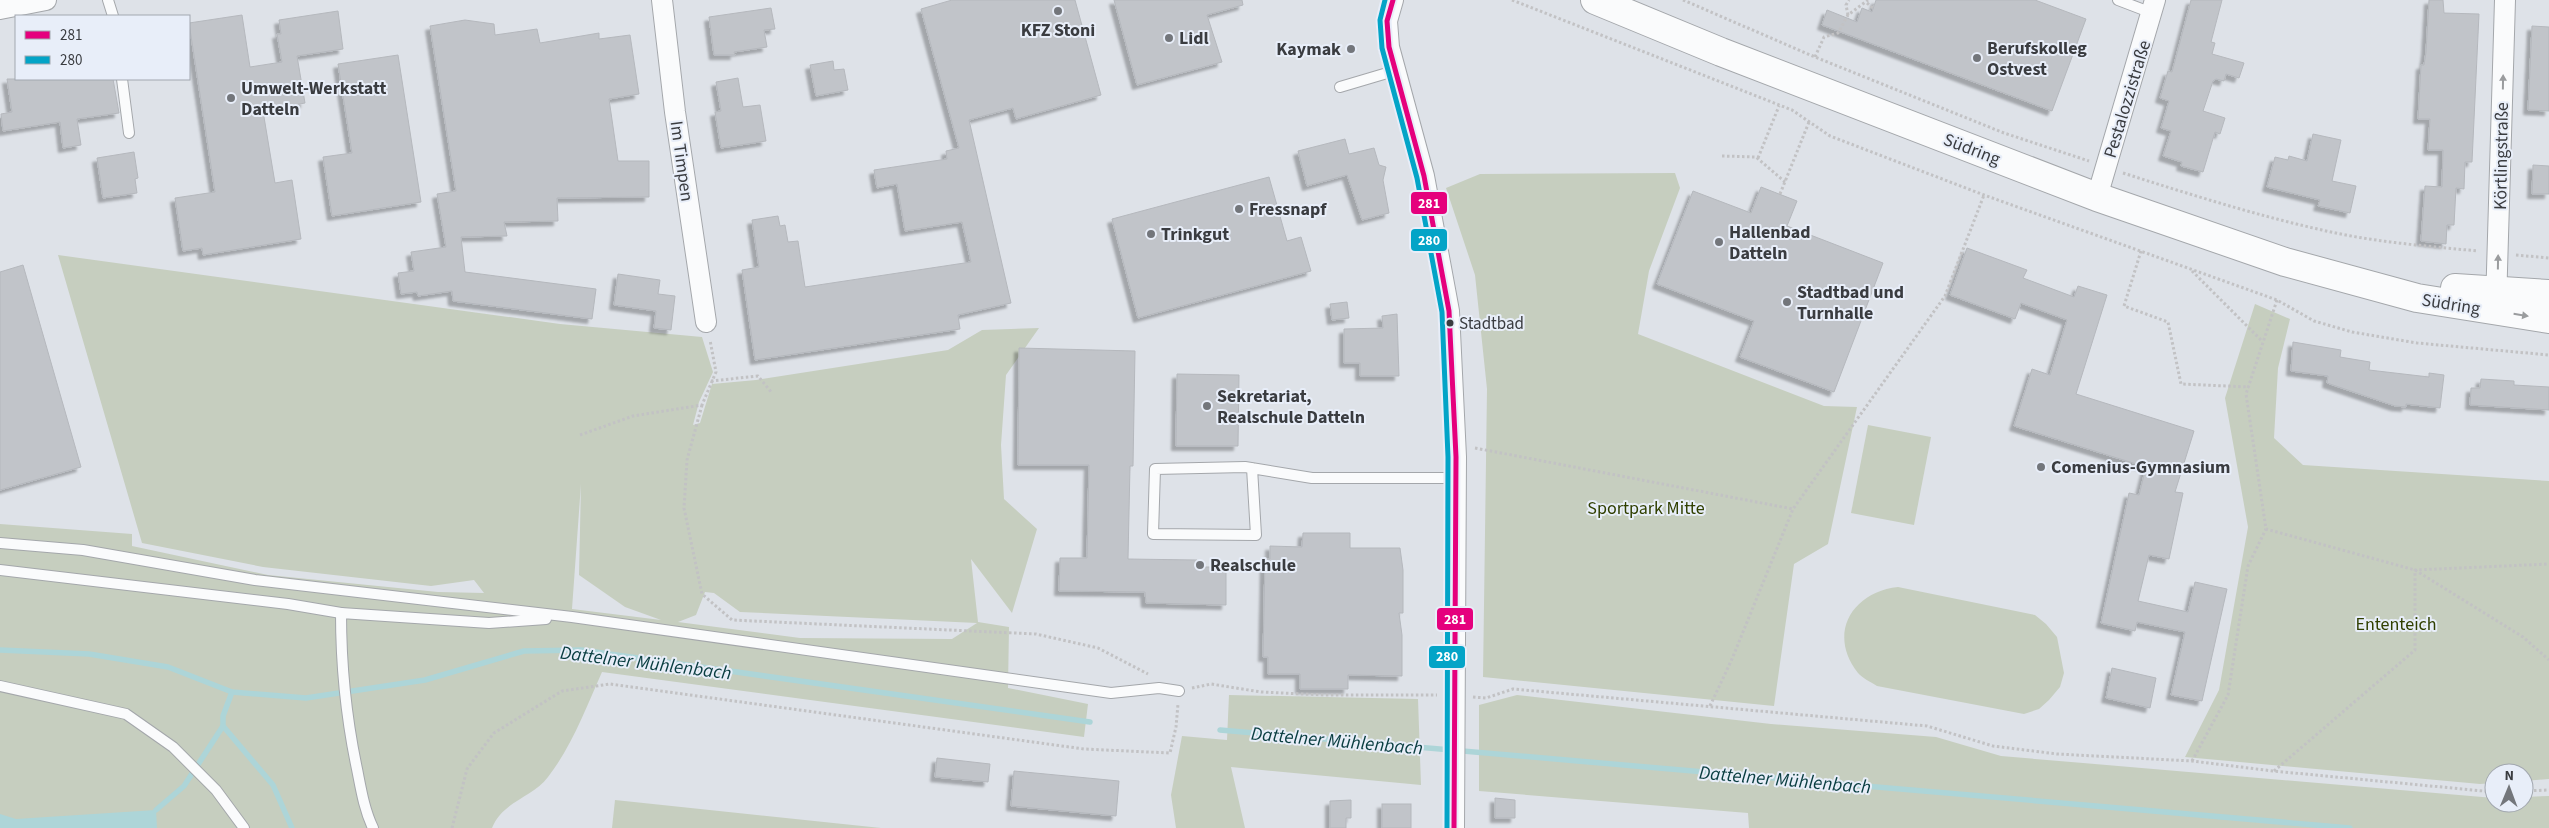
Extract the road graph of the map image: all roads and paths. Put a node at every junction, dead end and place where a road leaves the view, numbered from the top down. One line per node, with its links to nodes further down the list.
1 (46, 0): 13 (street)
2 (108, 0): 15 (lane)
3 (662, 0): 39 (street, Im Timpen)
4 (1393, 0): 18 (street)
5 (1512, 0): 21 (path)
6 (1595, 0): 30 (main road, Südring)
7 (1684, 0): 17 (path)
8 (1849, 0): 16 (path)
9 (2118, 0): 12 (lane)
10 (2505, 0): 32 (street, Körtlingstraße, one-way to 10)
11 (1868, 1): 14 (path); 16 (path)
12 (2154, 6): 26 (street, Pestalozzistraße)
13 (0, 8)
14 (1873, 8)
15 (113, 15)
16 (1848, 15): 17 (path)
17 (1815, 57): 26 (path)
18 (1394, 71): 20 (lane); 47 (street)
19 (122, 80): 23 (lane)
20 (1340, 87)
21 (1779, 106): 22 (path); 25 (path)
22 (1809, 122): 27 (path); 29 (path)
23 (129, 133)
24 (1722, 156): 25 (path)
25 (1758, 159): 27 (path)
26 (2106, 168): 30 (street, Pestalozzistraße); 32 (path)
27 (1785, 182): 28 (path)
28 (1780, 194)
29 (1984, 195): 31 (path); 50 (path)
30 (2096, 197): 37 (main road, Südring)
31 (2141, 252): 34 (path); 43 (path)
32 (2498, 253): 33 (path); 37 (street, Körtlingstraße, one-way to 32)
33 (2549, 258)
34 (2190, 269): 36 (path); 40 (path)
35 (2549, 294): 37 (main road, Südring)
36 (2277, 300): 40 (path); 41 (path)
37 (2496, 301): 38 (main road, Südring, one-way to 38)
38 (2549, 319)
39 (706, 322): 42 (path)
40 (2262, 341): 43 (path)
41 (2549, 355)
42 (711, 381): 44 (path); 45 (path)
43 (2249, 387): 51 (path)
44 (772, 393)
45 (702, 405): 46 (path); 60 (path)
46 (580, 435)
47 (1455, 444): 49 (street); 50 (path)
48 (1252, 468): 48 (lane); 49 (lane)
49 (1456, 478): 61 (street)
50 (1793, 509): 62 (path)
51 (2266, 529): 55 (path); 63 (path)
52 (0, 543): 57 (lane)
53 (2549, 564): 55 (path)
54 (0, 570): 56 (lane)
55 (2415, 570): 58 (path); 64 (path)
56 (342, 613): 57 (lane); 69 (lane)
57 (572, 617): 60 (lane)
58 (2549, 660)
59 (0, 686): 68 (lane)
60 (1179, 691): 61 (path); 70 (path)
61 (1455, 695): 62 (path); 71 (street)
62 (1710, 706): 63 (path)
63 (2192, 761): 64 (path)
64 (2273, 772): 66 (path)
65 (2549, 790): 67 (path)
66 (2484, 791)
67 (2534, 791)
68 (244, 828)
69 (373, 828)
70 (452, 828)
71 (1454, 828)

